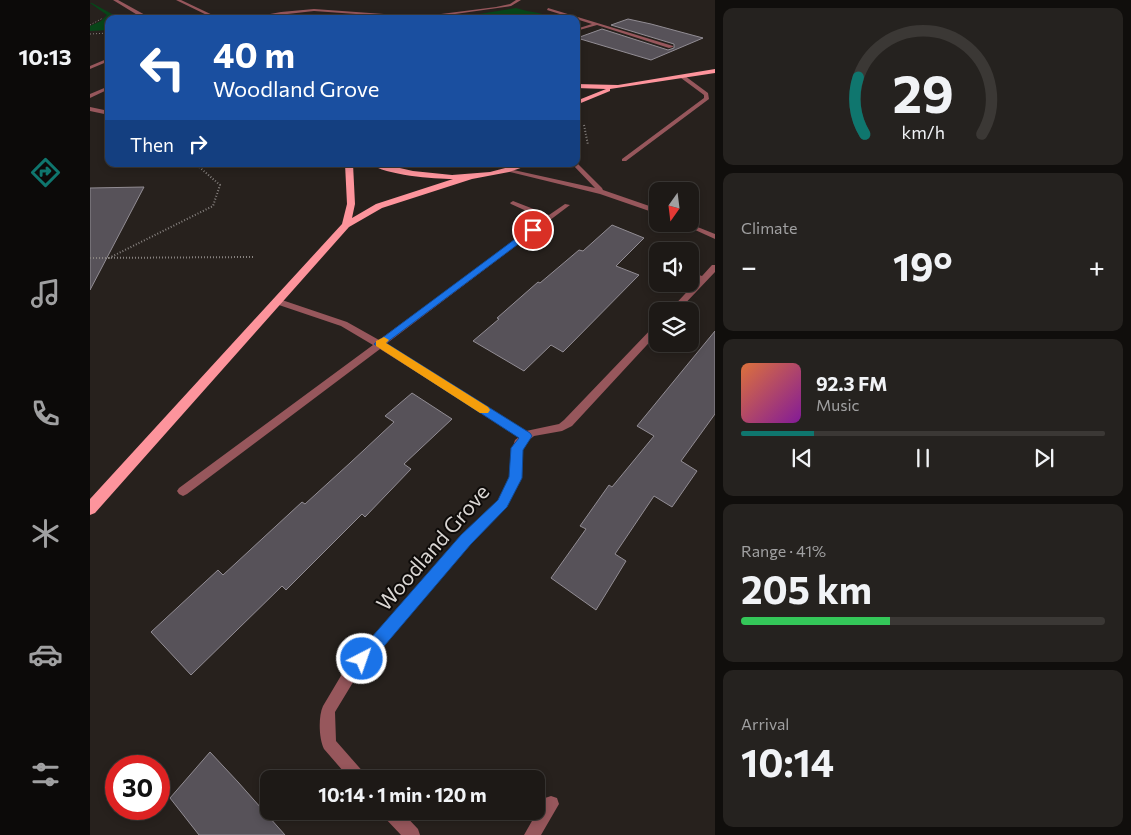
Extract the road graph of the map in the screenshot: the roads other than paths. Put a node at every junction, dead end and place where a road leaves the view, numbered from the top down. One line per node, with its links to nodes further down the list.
1 (115, 0): 5 (street)
2 (178, 0): 6 (street)
3 (519, 0): 9 (street)
4 (548, 9): 10 (street)
5 (142, 15)
6 (210, 15)
7 (269, 15): 8 (street)
8 (381, 15)
9 (430, 15)
10 (568, 15)
11 (580, 19): 12 (street)
12 (597, 24): 13 (street); 14 (street)
13 (580, 29)
14 (671, 47)
15 (105, 61): 16 (street)
16 (90, 68)
17 (715, 71): 18 (main road)
18 (683, 77): 20 (main road); 26 (street)
19 (580, 86): 20 (main road)
20 (618, 87): 23 (main road)
21 (105, 89): 22 (street)
22 (90, 96)
23 (580, 101)
24 (90, 109): 25 (street)
25 (105, 112)
26 (624, 160)
27 (349, 167): 38 (main road)
28 (384, 167): 32 (main road)
29 (519, 167): 31 (main road)
30 (578, 167): 33 (street)
31 (508, 171): 32 (main road); 33 (street)
32 (469, 177): 38 (main road)
33 (601, 190): 36 (street)
34 (513, 203): 37 (street)
35 (567, 206): 37 (street)
36 (649, 209)
37 (549, 218): 47 (street)
38 (346, 225): 44 (main road)
39 (699, 230): 40 (street)
40 (715, 237)
41 (715, 267): 43 (street)
42 (699, 277): 43 (street)
43 (703, 279): 45 (street)
44 (276, 301): 47 (street); 50 (main road)
45 (681, 302)
46 (649, 338): 48 (street)
47 (379, 344): 48 (street); 49 (street)
48 (526, 436): 51 (street, Woodland Grove)
49 (183, 491)
50 (90, 509)
51 (352, 770)
52 (551, 804): 55 (street)
53 (398, 820): 54 (street)
54 (412, 835)
55 (532, 835)

